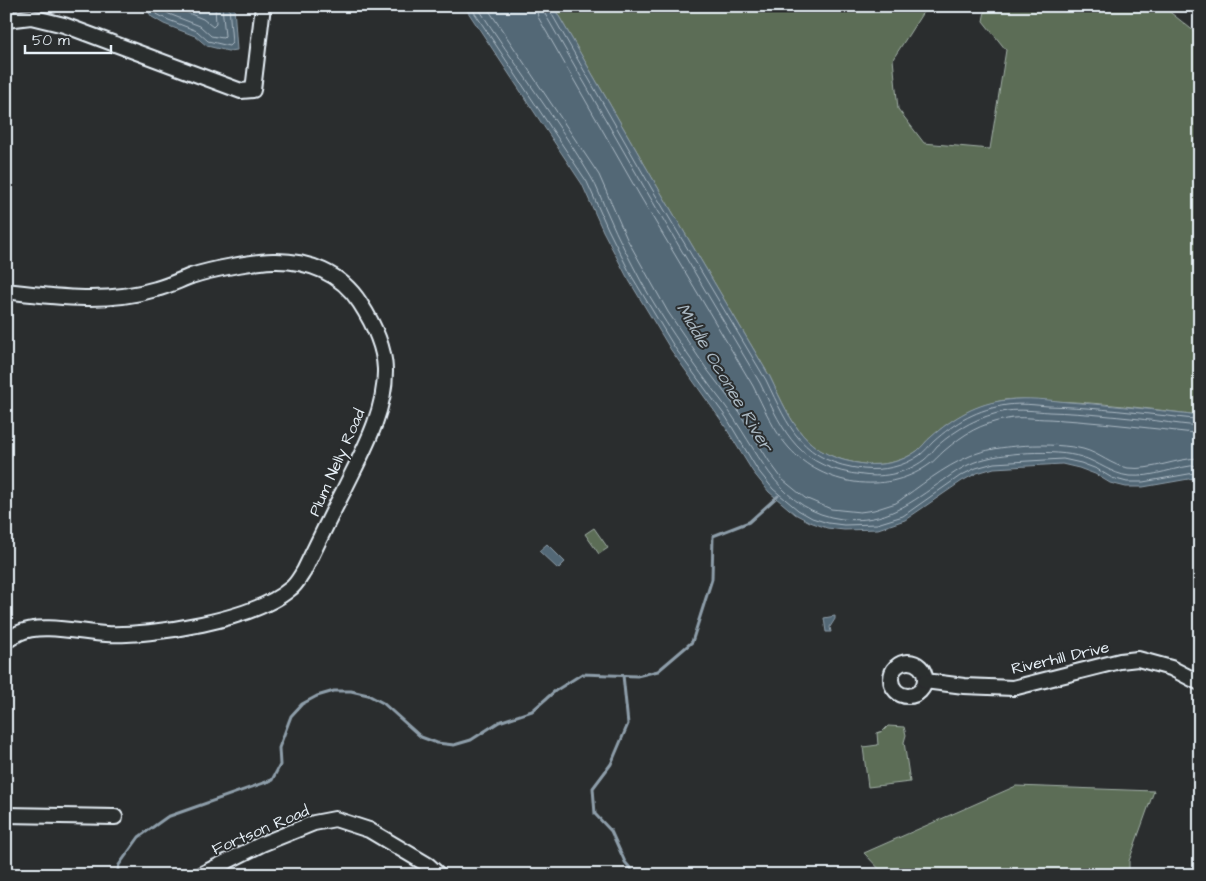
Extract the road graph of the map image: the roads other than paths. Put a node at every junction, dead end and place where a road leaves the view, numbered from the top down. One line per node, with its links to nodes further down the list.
1 (263, 6): 2 (street)
2 (6, 20)
3 (6, 291): 4 (street, Plum Nelly Road)
4 (6, 642)
5 (925, 681): 6 (street, Riverhill Drive)
6 (1200, 683)
7 (6, 815): 8 (street)
8 (115, 817)
9 (200, 875): 10 (street, Fortson Road)
10 (439, 875)

